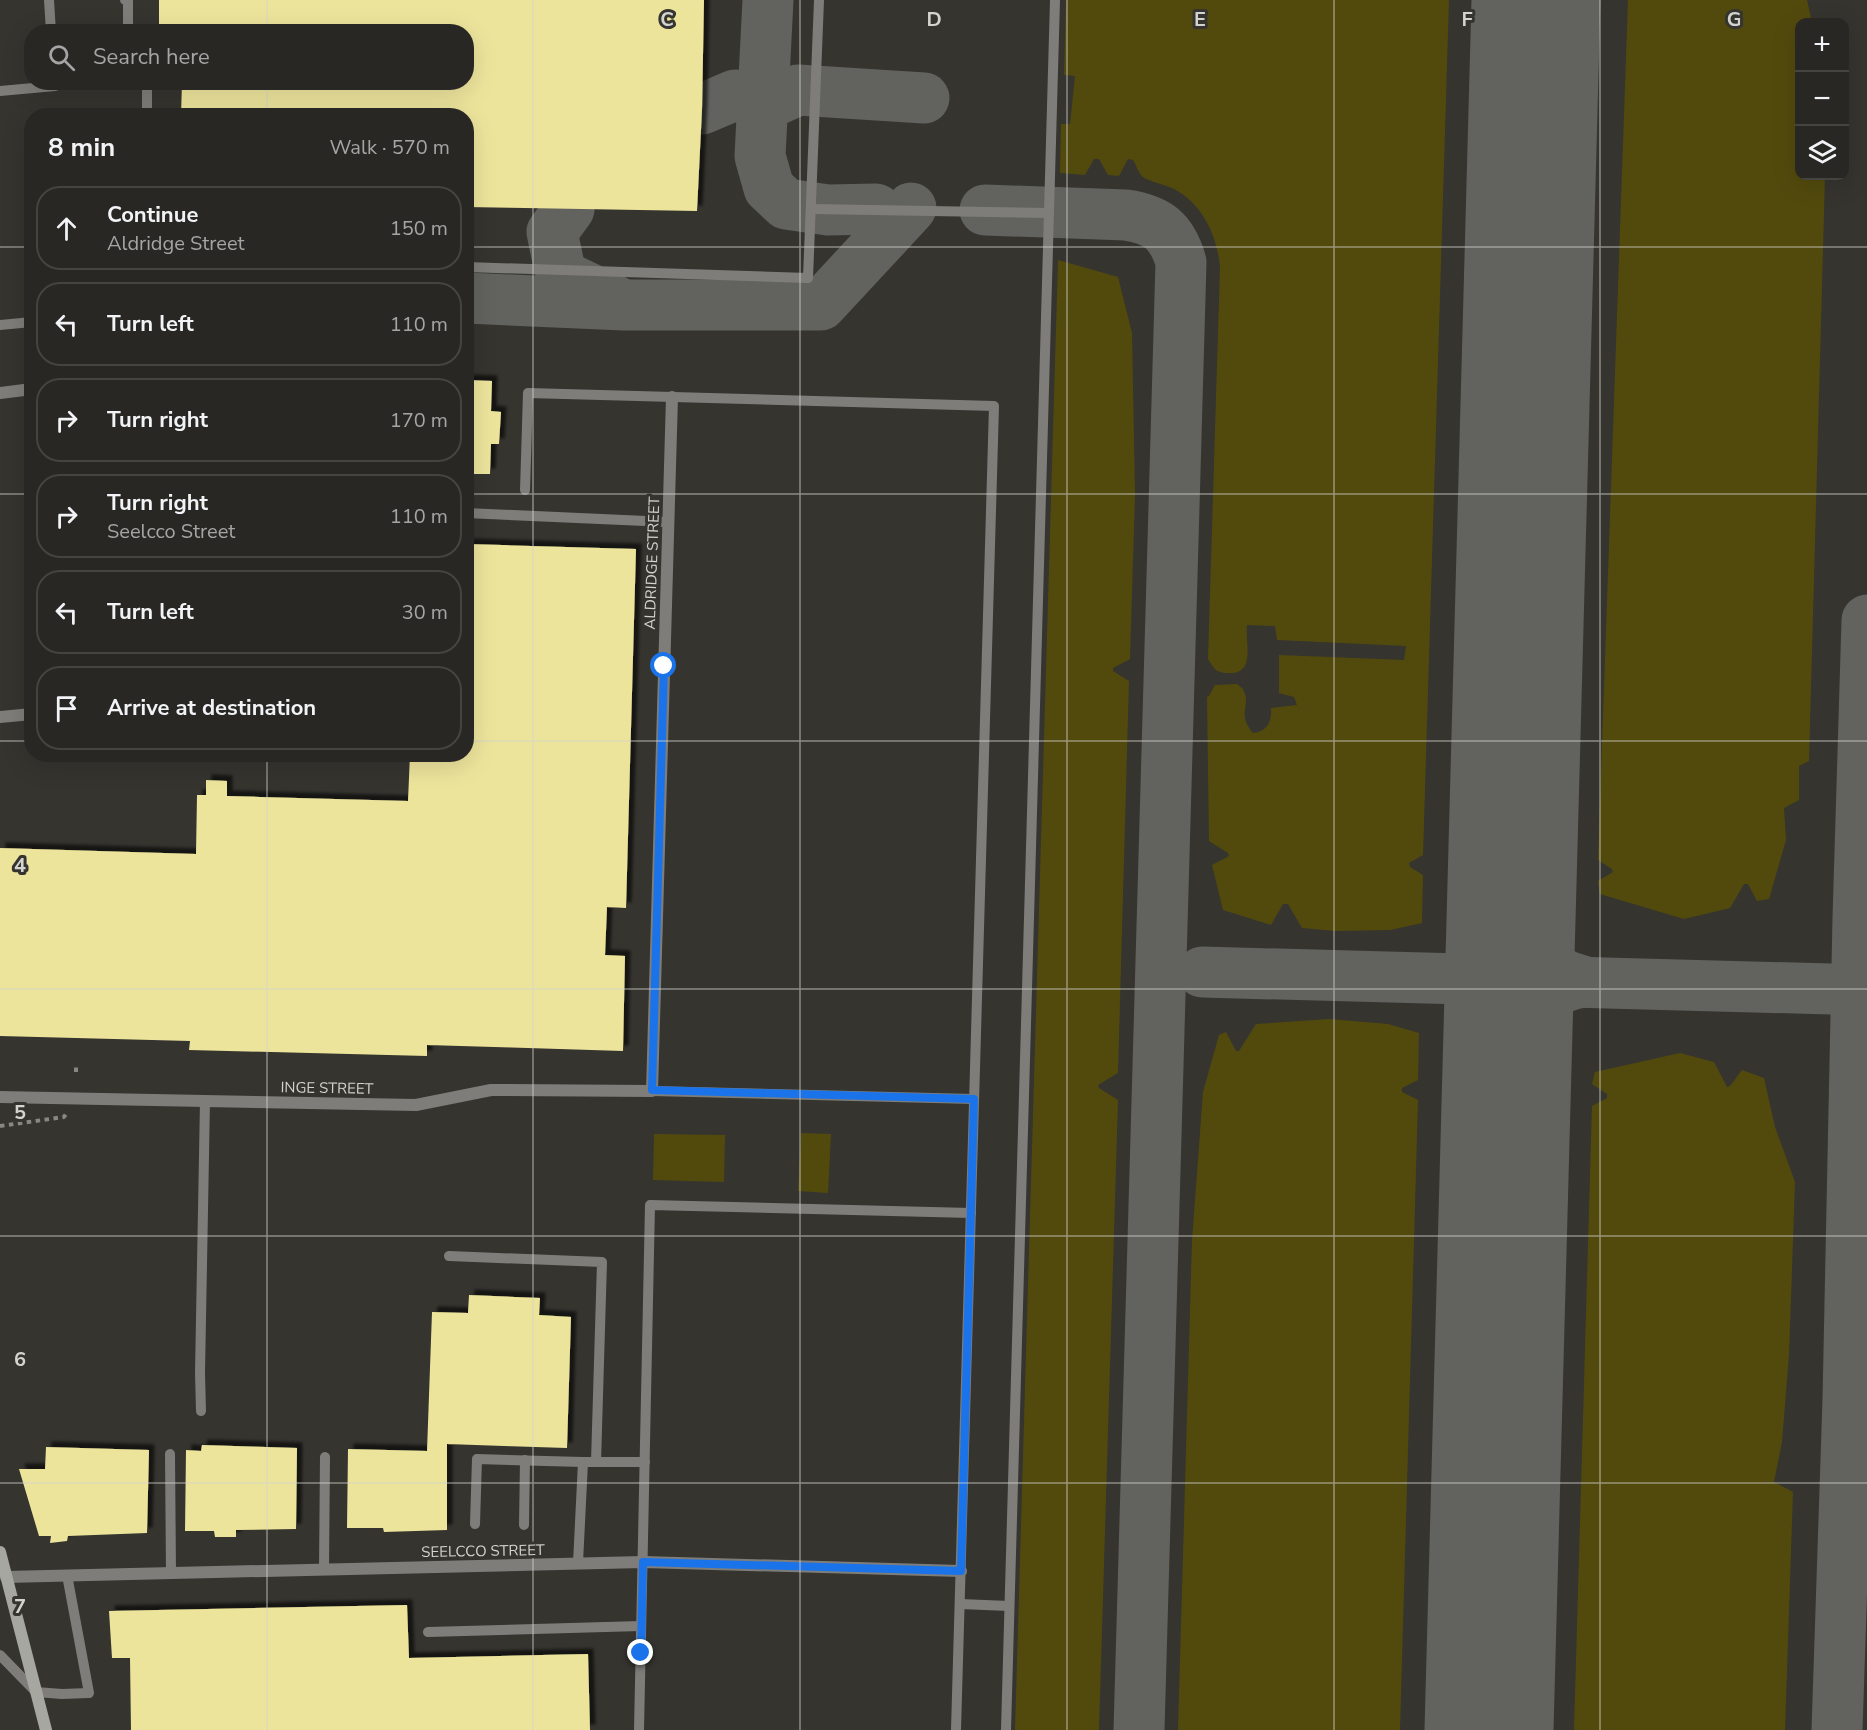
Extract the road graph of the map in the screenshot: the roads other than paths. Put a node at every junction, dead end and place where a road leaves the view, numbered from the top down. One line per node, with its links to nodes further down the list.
1 (49, 0): 5 (lane)
2 (125, 0): 6 (lane)
3 (819, 0): 11 (lane)
4 (1055, 0): 12 (lane)
5 (50, 24)
6 (128, 24)
7 (24, 89): 9 (lane)
8 (147, 90): 10 (lane)
9 (0, 91)
10 (147, 108)
11 (812, 209): 12 (lane); 13 (lane)
12 (1049, 213): 48 (lane)
13 (474, 267)
14 (24, 323): 15 (lane)
15 (0, 325)
16 (24, 391): 17 (street)
17 (0, 393)
18 (672, 397): 19 (lane); 21 (street, ALDRIDGE STREET); 26 (lane)
19 (525, 490)
20 (474, 513): 21 (lane)
21 (668, 522): 24 (street, ALDRIDGE STREET)
22 (24, 715): 23 (street)
23 (0, 717)
24 (652, 1090): 26 (lane); 27 (street, INGE STREET)
25 (0, 1097): 27 (street, INGE STREET)
26 (974, 1099): 28 (lane)
27 (205, 1101): 30 (lane)
28 (971, 1213): 36 (lane); 43 (lane)
29 (449, 1256): 35 (lane)
30 (201, 1411)
31 (170, 1454): 44 (lane)
32 (325, 1457): 42 (lane)
33 (525, 1460): 34 (lane); 37 (lane); 38 (lane)
34 (583, 1462): 35 (lane); 41 (lane)
35 (596, 1462): 36 (lane)
36 (645, 1462): 40 (lane)
37 (475, 1524)
38 (524, 1525)
39 (0, 1552): 46 (main road)
40 (643, 1562): 41 (street, SEELCCO STREET); 43 (street, SEELCCO STREET); 49 (lane)
41 (578, 1563): 42 (street, SEELCCO STREET)
42 (324, 1569): 44 (street, SEELCCO STREET)
43 (961, 1571): 47 (lane)
44 (171, 1573): 45 (street, SEELCCO STREET)
45 (67, 1575): 46 (street, SEELCCO STREET); 52 (lane)
46 (6, 1577): 52 (main road)
47 (960, 1604): 48 (lane); 55 (lane)
48 (1009, 1606): 56 (lane)
49 (641, 1626): 50 (lane); 54 (lane)
50 (428, 1632)
51 (0, 1655): 52 (lane)
52 (36, 1692): 53 (main road)
53 (46, 1730)
54 (639, 1730)
55 (956, 1730)
56 (1006, 1730)

